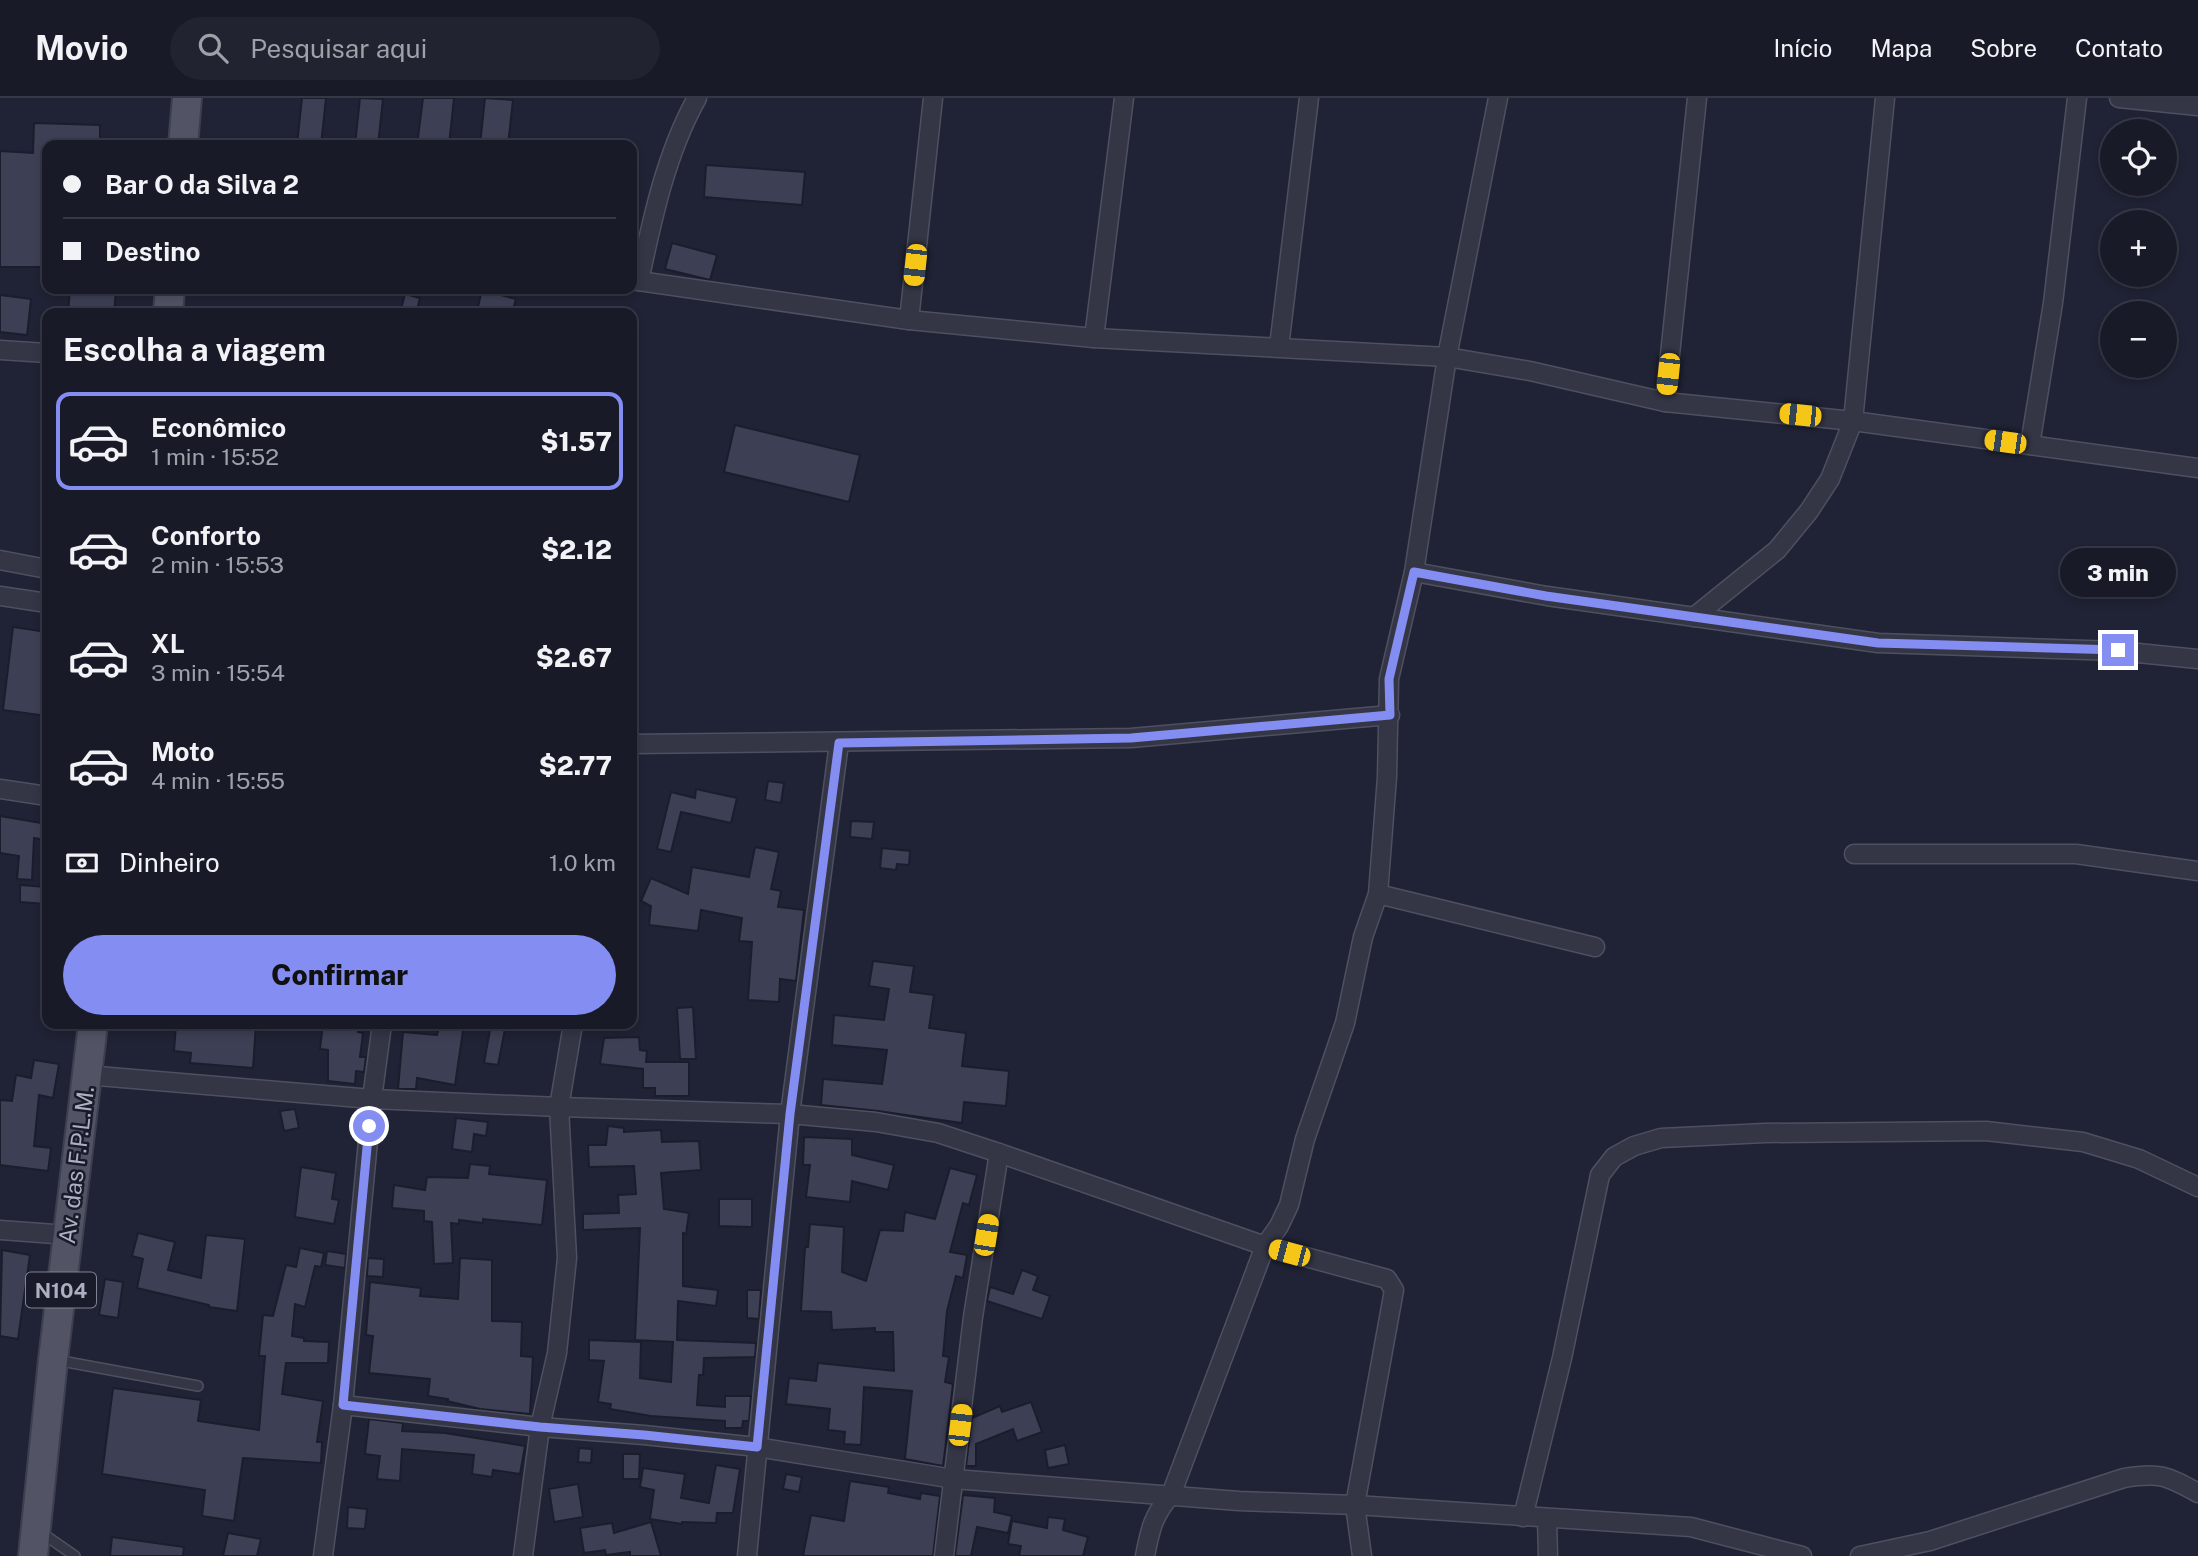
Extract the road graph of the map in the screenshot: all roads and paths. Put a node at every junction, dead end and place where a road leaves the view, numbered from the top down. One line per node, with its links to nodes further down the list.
1 (187, 98): 12 (main road)
2 (697, 98): 13 (street)
3 (933, 98): 15 (street)
4 (1124, 98): 16 (street)
5 (1309, 98): 17 (street)
6 (1499, 98): 20 (street)
7 (1697, 98): 21 (street)
8 (1885, 98): 22 (street)
9 (2077, 98): 23 (street)
10 (2119, 98): 11 (street)
11 (2198, 106)
12 (183, 140)
13 (637, 278)
14 (637, 281): 15 (street)
15 (909, 320): 16 (street)
16 (1094, 338): 17 (street)
17 (1279, 347): 20 (street)
18 (0, 350): 19 (street)
19 (42, 353)
20 (1447, 357): 21 (street); 27 (street)
21 (1665, 402): 22 (street)
22 (1853, 421): 23 (street); 30 (street)
23 (2030, 445): 24 (street)
24 (2198, 468)
25 (0, 561): 26 (street)
26 (42, 568)
27 (1414, 572): 30 (street); 32 (street)
28 (0, 596): 29 (street)
29 (42, 602)
30 (1694, 617): 31 (street)
31 (2198, 659)
32 (1390, 715): 33 (street); 39 (street)
33 (839, 743): 34 (street); 47 (street)
34 (637, 744)
35 (0, 789): 36 (street)
36 (42, 795)
37 (1854, 855): 38 (street)
38 (2198, 872)
39 (1378, 894): 40 (street); 52 (street)
40 (1595, 947)
41 (92, 1029): 44 (main road, Av. das F.P.L.M. / N104)
42 (381, 1029): 45 (street)
43 (572, 1029): 46 (street)
44 (86, 1074): 45 (street); 51 (main road, Av. das F.P.L.M. / N104)
45 (372, 1098): 46 (street); 55 (street)
46 (559, 1107): 47 (street); 56 (street)
47 (790, 1114): 48 (street); 57 (street)
48 (999, 1153): 52 (street); 58 (street)
49 (2198, 1187): 62 (street)
50 (0, 1230): 51 (street)
51 (68, 1235): 53 (main road, Av. das F.P.L.M. / N104)
52 (1265, 1246): 60 (street); 61 (street)
53 (53, 1360): 54 (lane); 64 (main road, Av. das F.P.L.M. / N104)
54 (198, 1386)
55 (343, 1405): 56 (street); 66 (street)
56 (540, 1427): 57 (street); 67 (street)
57 (757, 1447): 58 (street); 68 (street)
58 (954, 1479): 60 (street); 69 (street)
59 (2198, 1493): 74 (street)
60 (1171, 1495): 61 (street); 70 (street)
61 (1355, 1505): 62 (street); 71 (street)
62 (1523, 1517): 63 (street)
63 (1547, 1519): 72 (street); 73 (street)
64 (35, 1542): 65 (lane)
65 (75, 1556)
66 (323, 1556)
67 (523, 1556)
68 (747, 1556)
69 (944, 1556)
70 (1145, 1556)
71 (1362, 1556)
72 (1548, 1556)
73 (1802, 1556)
74 (1860, 1556)

